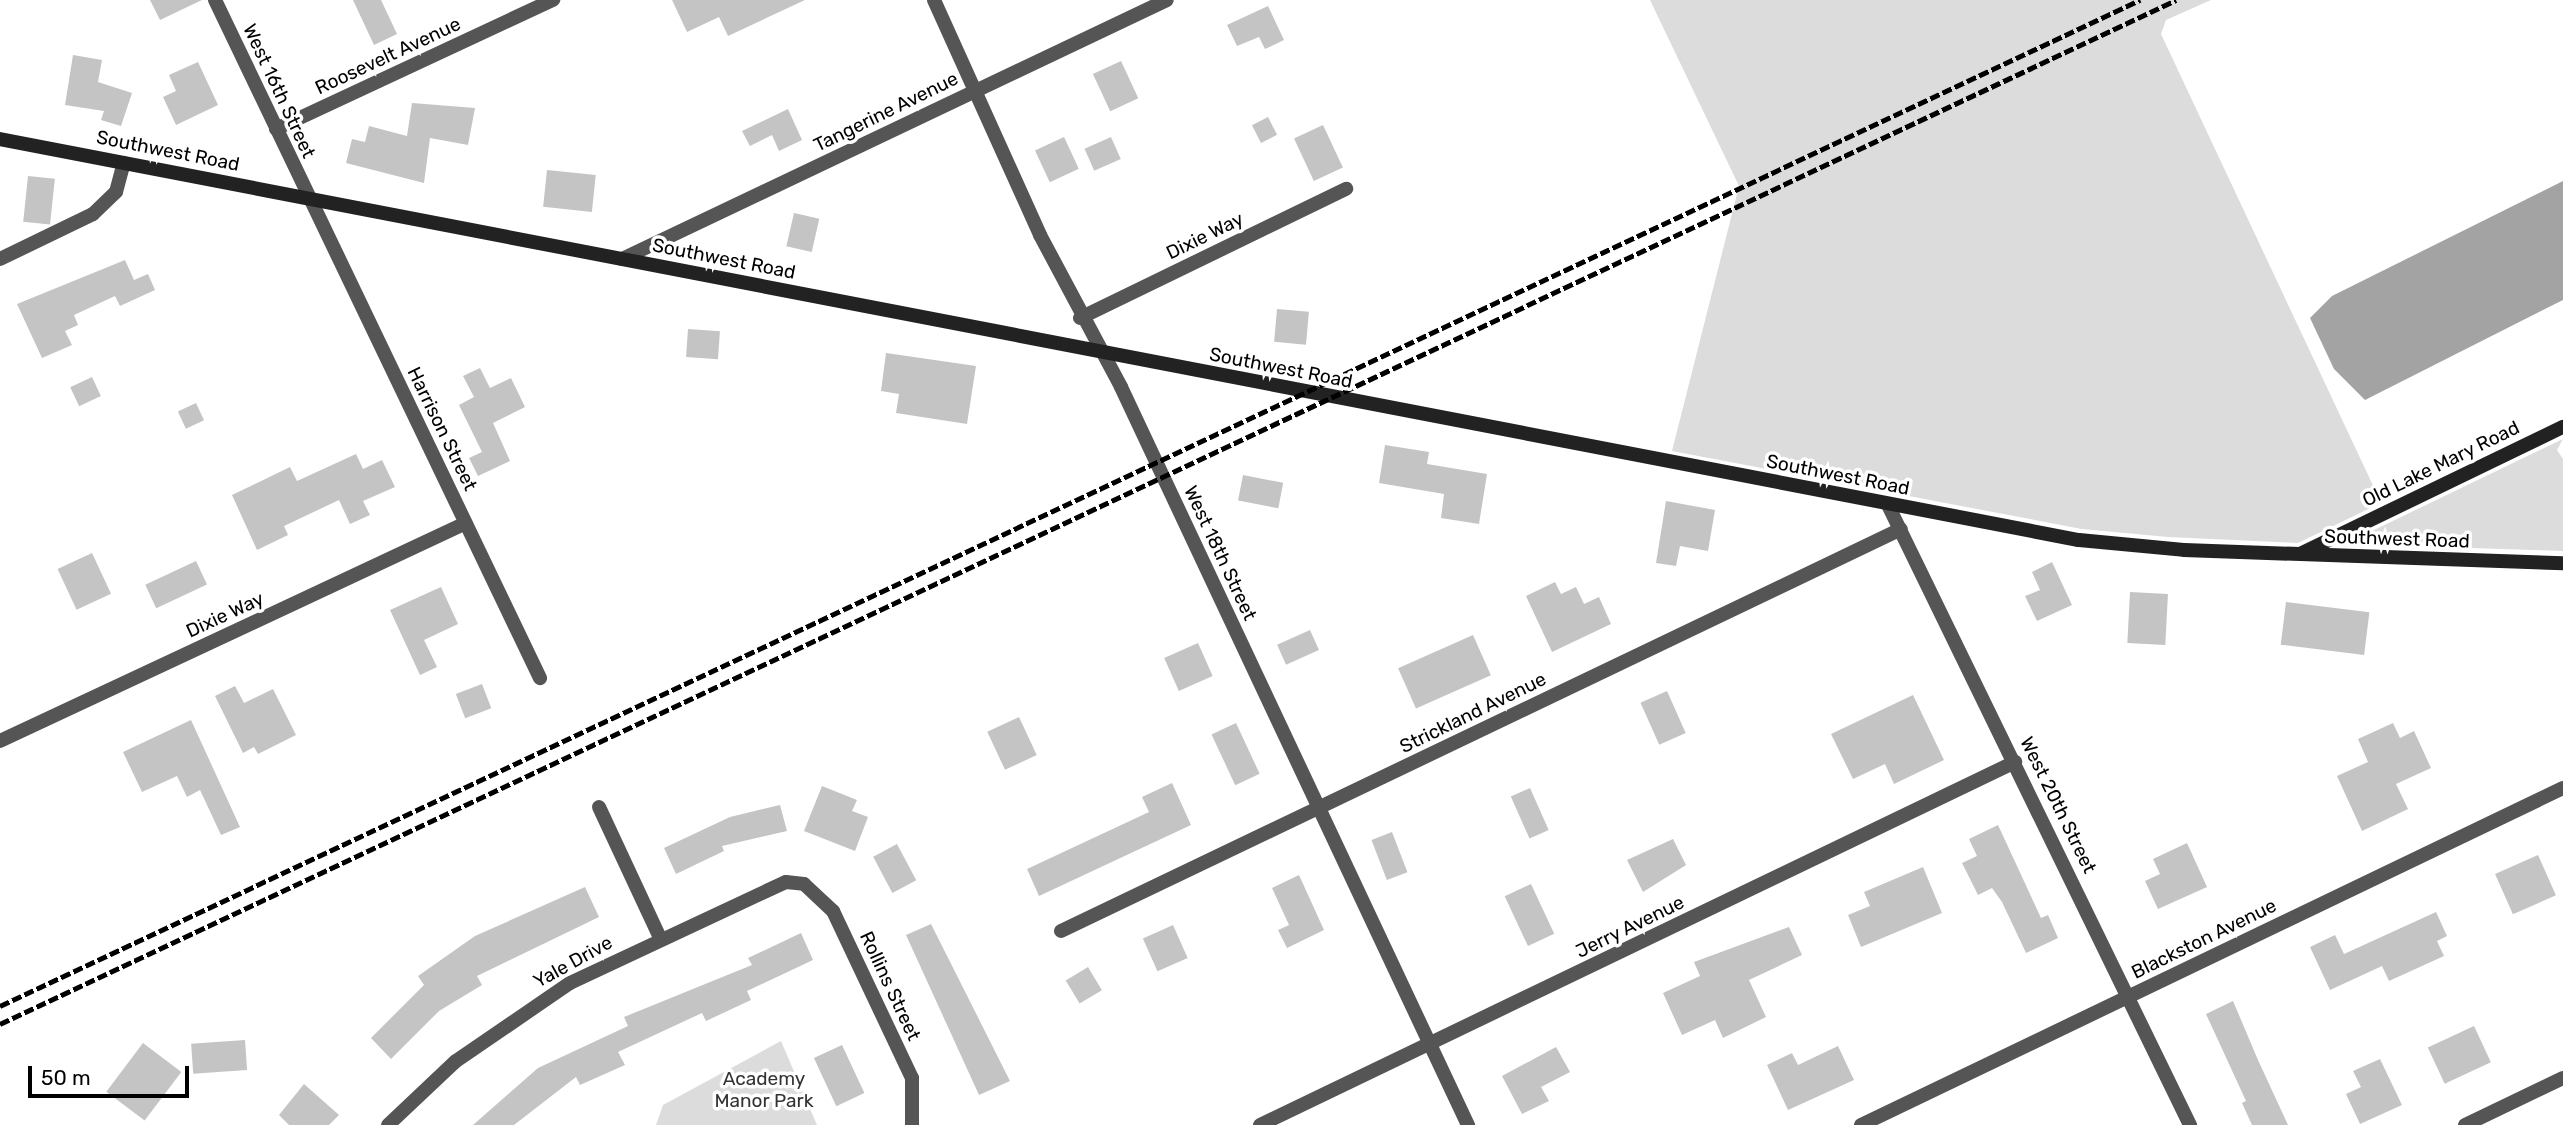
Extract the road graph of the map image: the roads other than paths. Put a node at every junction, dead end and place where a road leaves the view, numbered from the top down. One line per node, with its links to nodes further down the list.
1 (215, 0): 6 (street, West 16th Street)
2 (553, 0): 6 (street, Roosevelt Avenue)
3 (934, 0): 5 (street, West 18th Street)
4 (1167, 0): 5 (street, Tangerine Avenue)
5 (976, 90): 12 (street, Tangerine Avenue); 13 (street, West 18th Street)
6 (276, 129): 10 (street, West 16th Street)
7 (0, 139): 8 (street, Southwest Road)
8 (124, 163): 10 (street, Southwest Road); 11 (street)
9 (1346, 189): 13 (street, Dixie Way)
10 (307, 198): 12 (street, Southwest Road); 17 (street, Harrison Street)
11 (0, 259)
12 (622, 259): 14 (street, Southwest Road)
13 (1080, 318): 14 (street, West 18th Street)
14 (1100, 352): 16 (street, Southwest Road); 26 (street, West 18th Street)
15 (2563, 427): 19 (street, Old Lake Mary Road)
16 (1888, 505): 18 (street, West 20th Street); 19 (street, Southwest Road)
17 (466, 523): 21 (street, Harrison Street); 22 (street, Dixie Way)
18 (1901, 528): 23 (street, West 20th Street); 26 (street, Strickland Avenue)
19 (2297, 555): 20 (street, Southwest Road)
20 (2563, 563)
21 (540, 678)
22 (0, 741)
23 (2015, 762): 30 (street, West 20th Street); 31 (street, Jerry Avenue)
24 (2563, 789): 30 (street, Blackston Avenue)
25 (599, 807): 29 (street)
26 (1319, 808): 28 (street, Strickland Avenue); 31 (street, West 18th Street)
27 (804, 884): 29 (street, Yale Drive); 33 (street, Rollins Street)
28 (1061, 932)
29 (660, 938): 34 (street, Yale Drive)
30 (2129, 996): 37 (street, Blackston Avenue); 38 (street, West 20th Street)
31 (1429, 1045): 35 (street, Jerry Avenue); 36 (street, West 18th Street)
32 (2563, 1078): 39 (street)
33 (914, 1122)
34 (388, 1125)
35 (1260, 1125)
36 (1468, 1125)
37 (1861, 1125)
38 (2190, 1125)
39 (2465, 1125)

